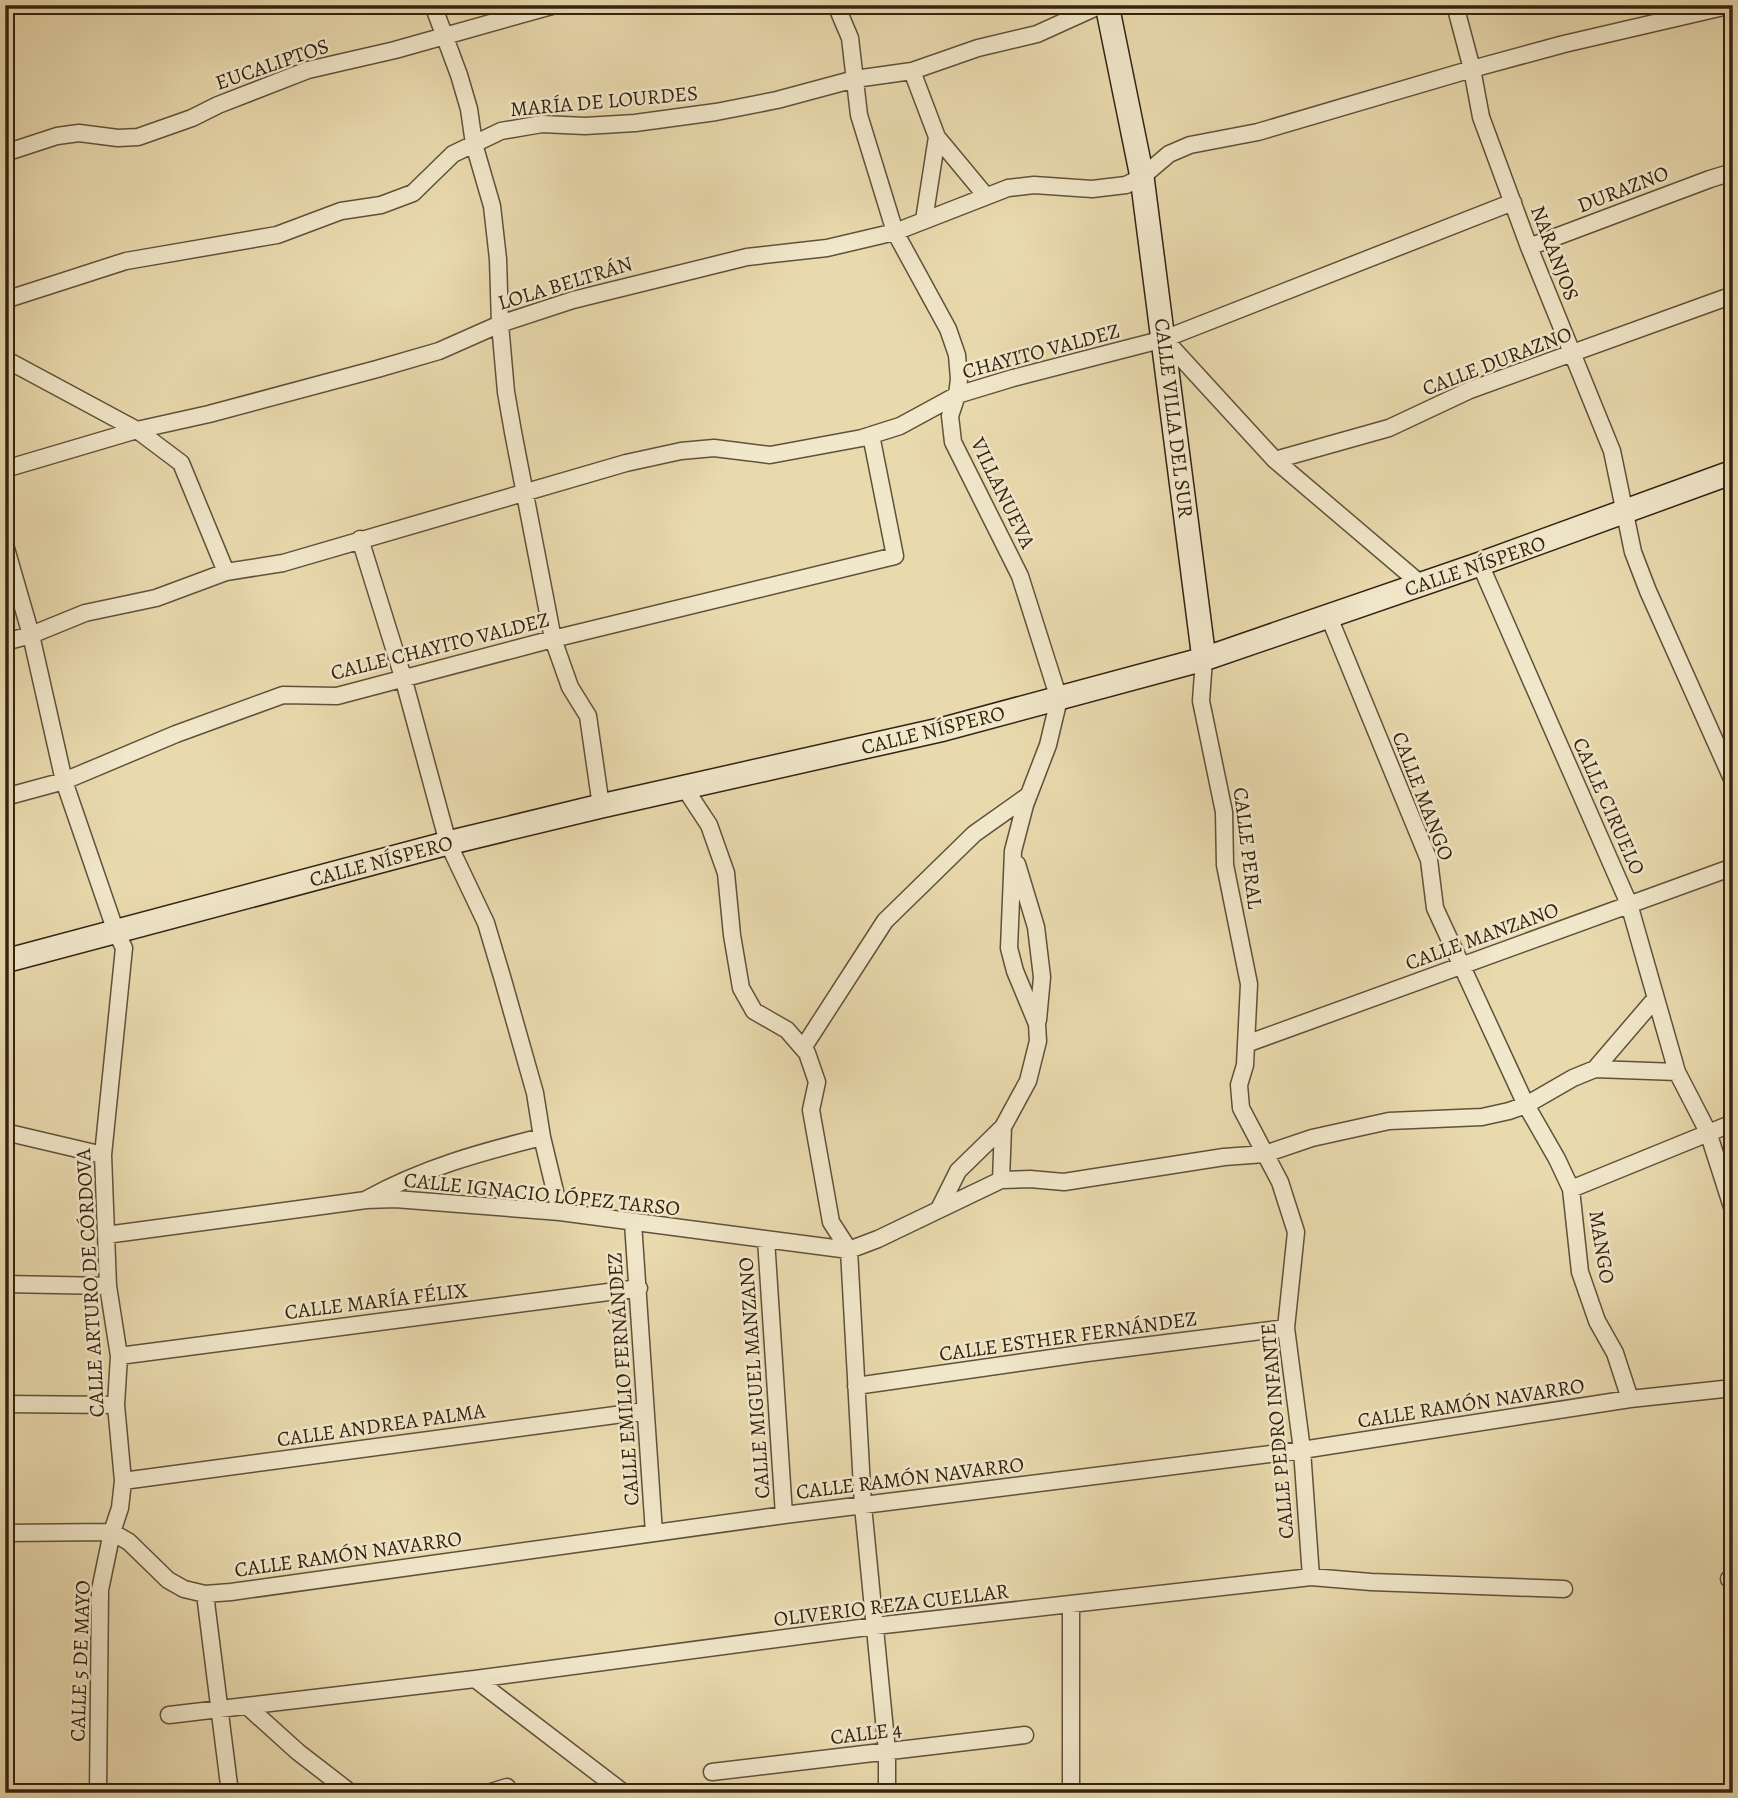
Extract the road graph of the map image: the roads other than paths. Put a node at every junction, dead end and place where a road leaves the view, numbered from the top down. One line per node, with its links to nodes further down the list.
1 (433, 5): 8 (street)
2 (555, 5): 8 (street, EUCALIPTOS)
3 (836, 5): 11 (street, VILLANUEVA)
4 (1101, 5): 10 (street, MARÍA DE LOURDES)
5 (1107, 5): 16 (street, CALLE VILLA DEL SUR)
6 (1454, 5): 9 (street, NARANJOS)
7 (1732, 5): 9 (street)
8 (446, 37): 13 (street); 14 (street, EUCALIPTOS)
9 (1472, 68): 16 (street); 18 (street, NARANJOS)
10 (912, 71): 11 (street, MARÍA DE LOURDES); 12 (street)
11 (855, 79): 13 (street, MARÍA DE LOURDES); 20 (street, VILLANUEVA)
12 (937, 137): 17 (street); 19 (street)
13 (474, 144): 23 (street, MARÍA DE LOURDES); 24 (street)
14 (5, 153)
15 (1733, 172): 21 (street, DURAZNO)
16 (1142, 177): 17 (street, LOLA BELTRÁN); 25 (street, CALLE VILLA DEL SUR)
17 (986, 196): 19 (street, LOLA BELTRÁN)
18 (1513, 202): 21 (street, NARANJOS); 25 (street, CHAYITO VALDEZ)
19 (924, 220): 20 (street, LOLA BELTRÁN)
20 (895, 232): 24 (street, LOLA BELTRÁN); 28 (street, VILLANUEVA)
21 (1529, 247): 26 (street, NARANJOS)
22 (1733, 295): 26 (street, CALLE DURAZNO)
23 (5, 300)
24 (500, 324): 29 (street, LOLA BELTRÁN); 34 (street)
25 (1164, 339): 28 (street, CHAYITO VALDEZ); 31 (street); 45 (street, CALLE VILLA DEL SUR)
26 (1573, 354): 31 (street, CALLE DURAZNO); 35 (street, NARANJOS)
27 (5, 359): 29 (street)
28 (957, 395): 30 (street, CHAYITO VALDEZ); 47 (street, VILLANUEVA)
29 (137, 430): 32 (street, LOLA BELTRÁN); 39 (street)
30 (872, 435): 34 (street, CHAYITO VALDEZ); 43 (street, CALLE CHAYITO VALDEZ)
31 (1275, 460): 40 (street)
32 (5, 469)
33 (1733, 472): 35 (street, CALLE NÍSPERO)
34 (525, 492): 36 (street); 43 (street)
35 (1624, 513): 38 (street, CALLE NÍSPERO); 49 (street, NARANJOS)
36 (360, 539): 39 (street); 46 (street)
37 (5, 545): 42 (street, CALLE ARTURO DE CÓRDOVA)
38 (1480, 564): 40 (street, CALLE NÍSPERO); 57 (street, CALLE CIRUELO)
39 (226, 572): 42 (street)
40 (1422, 584): 41 (street, CALLE NÍSPERO)
41 (1329, 617): 45 (street, CALLE NÍSPERO); 60 (street, CALLE MANGO)
42 (31, 635): 44 (street); 48 (street, CALLE ARTURO DE CÓRDOVA)
43 (553, 639): 46 (street, CALLE CHAYITO VALDEZ); 53 (street)
44 (5, 642)
45 (1204, 659): 47 (street, CALLE NÍSPERO); 63 (street, CALLE PERAL)
46 (403, 677): 48 (street, CALLE CHAYITO VALDEZ); 54 (street)
47 (1059, 699): 50 (street, CALLE NÍSPERO); 51 (street)
48 (64, 781): 52 (street, CALLE CHAYITO VALDEZ); 58 (street, CALLE ARTURO DE CÓRDOVA)
49 (1733, 781)
50 (684, 787): 53 (street, CALLE NÍSPERO); 64 (street)
51 (1029, 795): 55 (street); 64 (street)
52 (5, 797)
53 (601, 806): 54 (street, CALLE NÍSPERO)
54 (448, 843): 58 (street, CALLE NÍSPERO); 72 (street)
55 (1013, 851): 62 (street); 62 (street)
56 (1733, 867): 57 (street, CALLE MANZANO)
57 (1629, 904): 60 (street, CALLE MANZANO); 61 (street, CALLE CIRUELO)
58 (116, 932): 59 (street, CALLE NÍSPERO); 74 (street, CALLE ARTURO DE CÓRDOVA)
59 (5, 961)
60 (1460, 966): 63 (street, CALLE MANZANO); 67 (street, CALLE MANGO)
61 (1655, 999): 65 (street); 66 (street, CALLE CIRUELO)
62 (1037, 1024): 69 (street)
63 (1246, 1044): 73 (street, CALLE PEDRO INFANTE)
64 (803, 1048): 84 (street)
65 (1595, 1069): 66 (street); 67 (street)
66 (1677, 1072): 70 (street, CALLE CIRUELO)
67 (1526, 1105): 73 (street); 76 (street, MANGO)
68 (1733, 1123): 70 (street)
69 (1003, 1127): 75 (street); 78 (street)
70 (1708, 1132): 76 (street); 79 (street, CALLE CIRUELO)
71 (6, 1133): 74 (street)
72 (542, 1137): 77 (street); 80 (street)
73 (1265, 1154): 75 (street); 88 (street, CALLE PEDRO INFANTE)
74 (103, 1155): 82 (street, CALLE ARTURO DE CÓRDOVA)
75 (1001, 1180): 78 (street)
76 (1571, 1189): 92 (street, MANGO)
77 (366, 1200): 80 (street, CALLE IGNACIO LÓPEZ TARSO); 82 (street, CALLE IGNACIO LÓPEZ TARSO)
78 (940, 1208): 84 (street)
79 (1733, 1210)
80 (560, 1212): 81 (street, CALLE IGNACIO LÓPEZ TARSO)
81 (633, 1223): 83 (street, CALLE IGNACIO LÓPEZ TARSO); 87 (street, CALLE EMILIO FERNÁNDEZ)
82 (106, 1235): 86 (street, CALLE ARTURO DE CÓRDOVA)
83 (766, 1239): 84 (street, CALLE IGNACIO LÓPEZ TARSO); 99 (street, CALLE MIGUEL MANZANO)
84 (849, 1250): 90 (street)
85 (5, 1284): 86 (street)
86 (108, 1286): 89 (street, CALLE ARTURO DE CÓRDOVA)
87 (639, 1288): 89 (street, CALLE MARÍA FÉLIX); 95 (street, CALLE EMILIO FERNÁNDEZ)
88 (1286, 1328): 90 (street, CALLE ESTHER FERNÁNDEZ); 96 (street, CALLE PEDRO INFANTE)
89 (119, 1356): 94 (street, CALLE ARTURO DE CÓRDOVA)
90 (856, 1387): 98 (street)
91 (1733, 1388): 92 (street, CALLE RAMÓN NAVARRO)
92 (1630, 1399): 96 (street, CALLE RAMÓN NAVARRO)
93 (5, 1404): 94 (street)
94 (116, 1405): 97 (street, CALLE ARTURO DE CÓRDOVA)
95 (645, 1410): 97 (street, CALLE ANDREA PALMA); 102 (street, CALLE EMILIO FERNÁNDEZ)
96 (1302, 1450): 98 (street, CALLE RAMÓN NAVARRO); 103 (street, CALLE PEDRO INFANTE)
97 (123, 1481): 100 (street, CALLE ARTURO DE CÓRDOVA)
98 (863, 1506): 99 (street, CALLE RAMÓN NAVARRO); 107 (street)
99 (784, 1514): 102 (street, CALLE RAMÓN NAVARRO)
100 (112, 1532): 101 (street); 105 (street, CALLE RAMÓN NAVARRO); 116 (street, CALLE 5 DE MAYO)
101 (5, 1533)
102 (654, 1533): 105 (street, CALLE RAMÓN NAVARRO)
103 (1311, 1577): 104 (street, OLIVERIO REZA CUELLAR); 106 (street, OLIVERIO REZA CUELLAR)
104 (1564, 1589)
105 (205, 1594): 110 (street)
106 (1071, 1605): 107 (street, OLIVERIO REZA CUELLAR); 122 (street)
107 (875, 1626): 108 (street, OLIVERIO REZA CUELLAR); 113 (street)
108 (475, 1679): 109 (street, OLIVERIO REZA CUELLAR); 120 (street)
109 (247, 1706): 110 (street, OLIVERIO REZA CUELLAR); 118 (street)
110 (221, 1710): 111 (street, OLIVERIO REZA CUELLAR); 117 (street)
111 (169, 1715)
112 (1025, 1735): 113 (street, CALLE 4)
113 (887, 1751): 114 (street, CALLE 4); 121 (street)
114 (712, 1772)
115 (506, 1787): 119 (street)
116 (98, 1793)
117 (230, 1793)
118 (351, 1793)
119 (488, 1793)
120 (624, 1793)
121 (887, 1793)
122 (1071, 1793)

